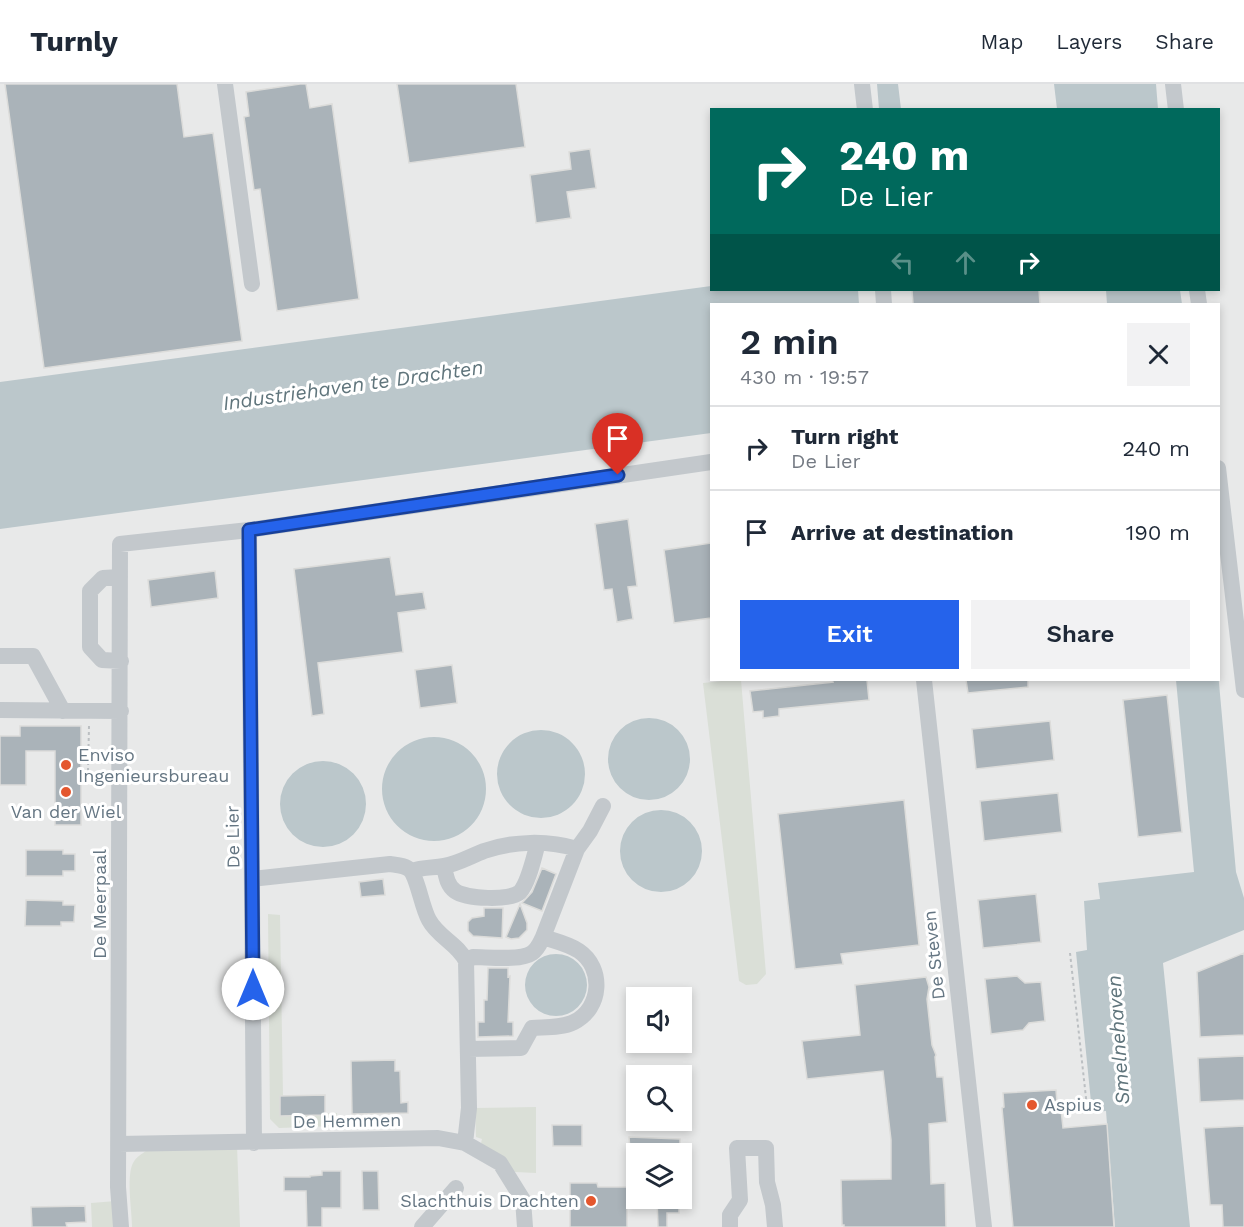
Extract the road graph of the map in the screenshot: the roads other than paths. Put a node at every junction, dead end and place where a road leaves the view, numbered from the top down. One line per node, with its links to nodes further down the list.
1 (225, 84): 6 (street)
2 (862, 84): 4 (street)
3 (1173, 84): 5 (street)
4 (865, 108)
5 (1176, 108)
6 (252, 284)
7 (710, 462): 9 (street)
8 (1220, 485): 14 (street)
9 (249, 530): 10 (street, De Meerpaal); 23 (street, De Lier)
10 (120, 577): 12 (street, De Meerpaal); 12 (street)
11 (0, 656): 16 (street)
12 (120, 661): 17 (street, De Meerpaal)
13 (924, 681): 36 (street, De Steven)
14 (1244, 690)
15 (0, 710): 16 (street)
16 (63, 711): 17 (street)
17 (121, 711): 29 (street, De Meerpaal)
18 (603, 806): 20 (street)
19 (538, 843): 20 (street); 21 (street); 21 (street)
20 (577, 849): 24 (street)
21 (444, 866): 22 (street)
22 (411, 871): 23 (street); 25 (street)
23 (252, 879): 27 (street, De Lier)
24 (543, 937): 25 (street); 26 (street)
25 (466, 961): 26 (street)
26 (468, 1049): 28 (street)
27 (254, 1143): 28 (street, De Hemmen); 29 (street, De Hemmen)
28 (465, 1143): 33 (street, De Hemmen)
29 (119, 1144): 31 (street, De Meerpaal)
30 (456, 1188): 32 (street)
31 (122, 1227)
32 (422, 1227)
33 (525, 1227)
34 (730, 1227): 35 (street)
35 (775, 1227)
36 (984, 1227)

